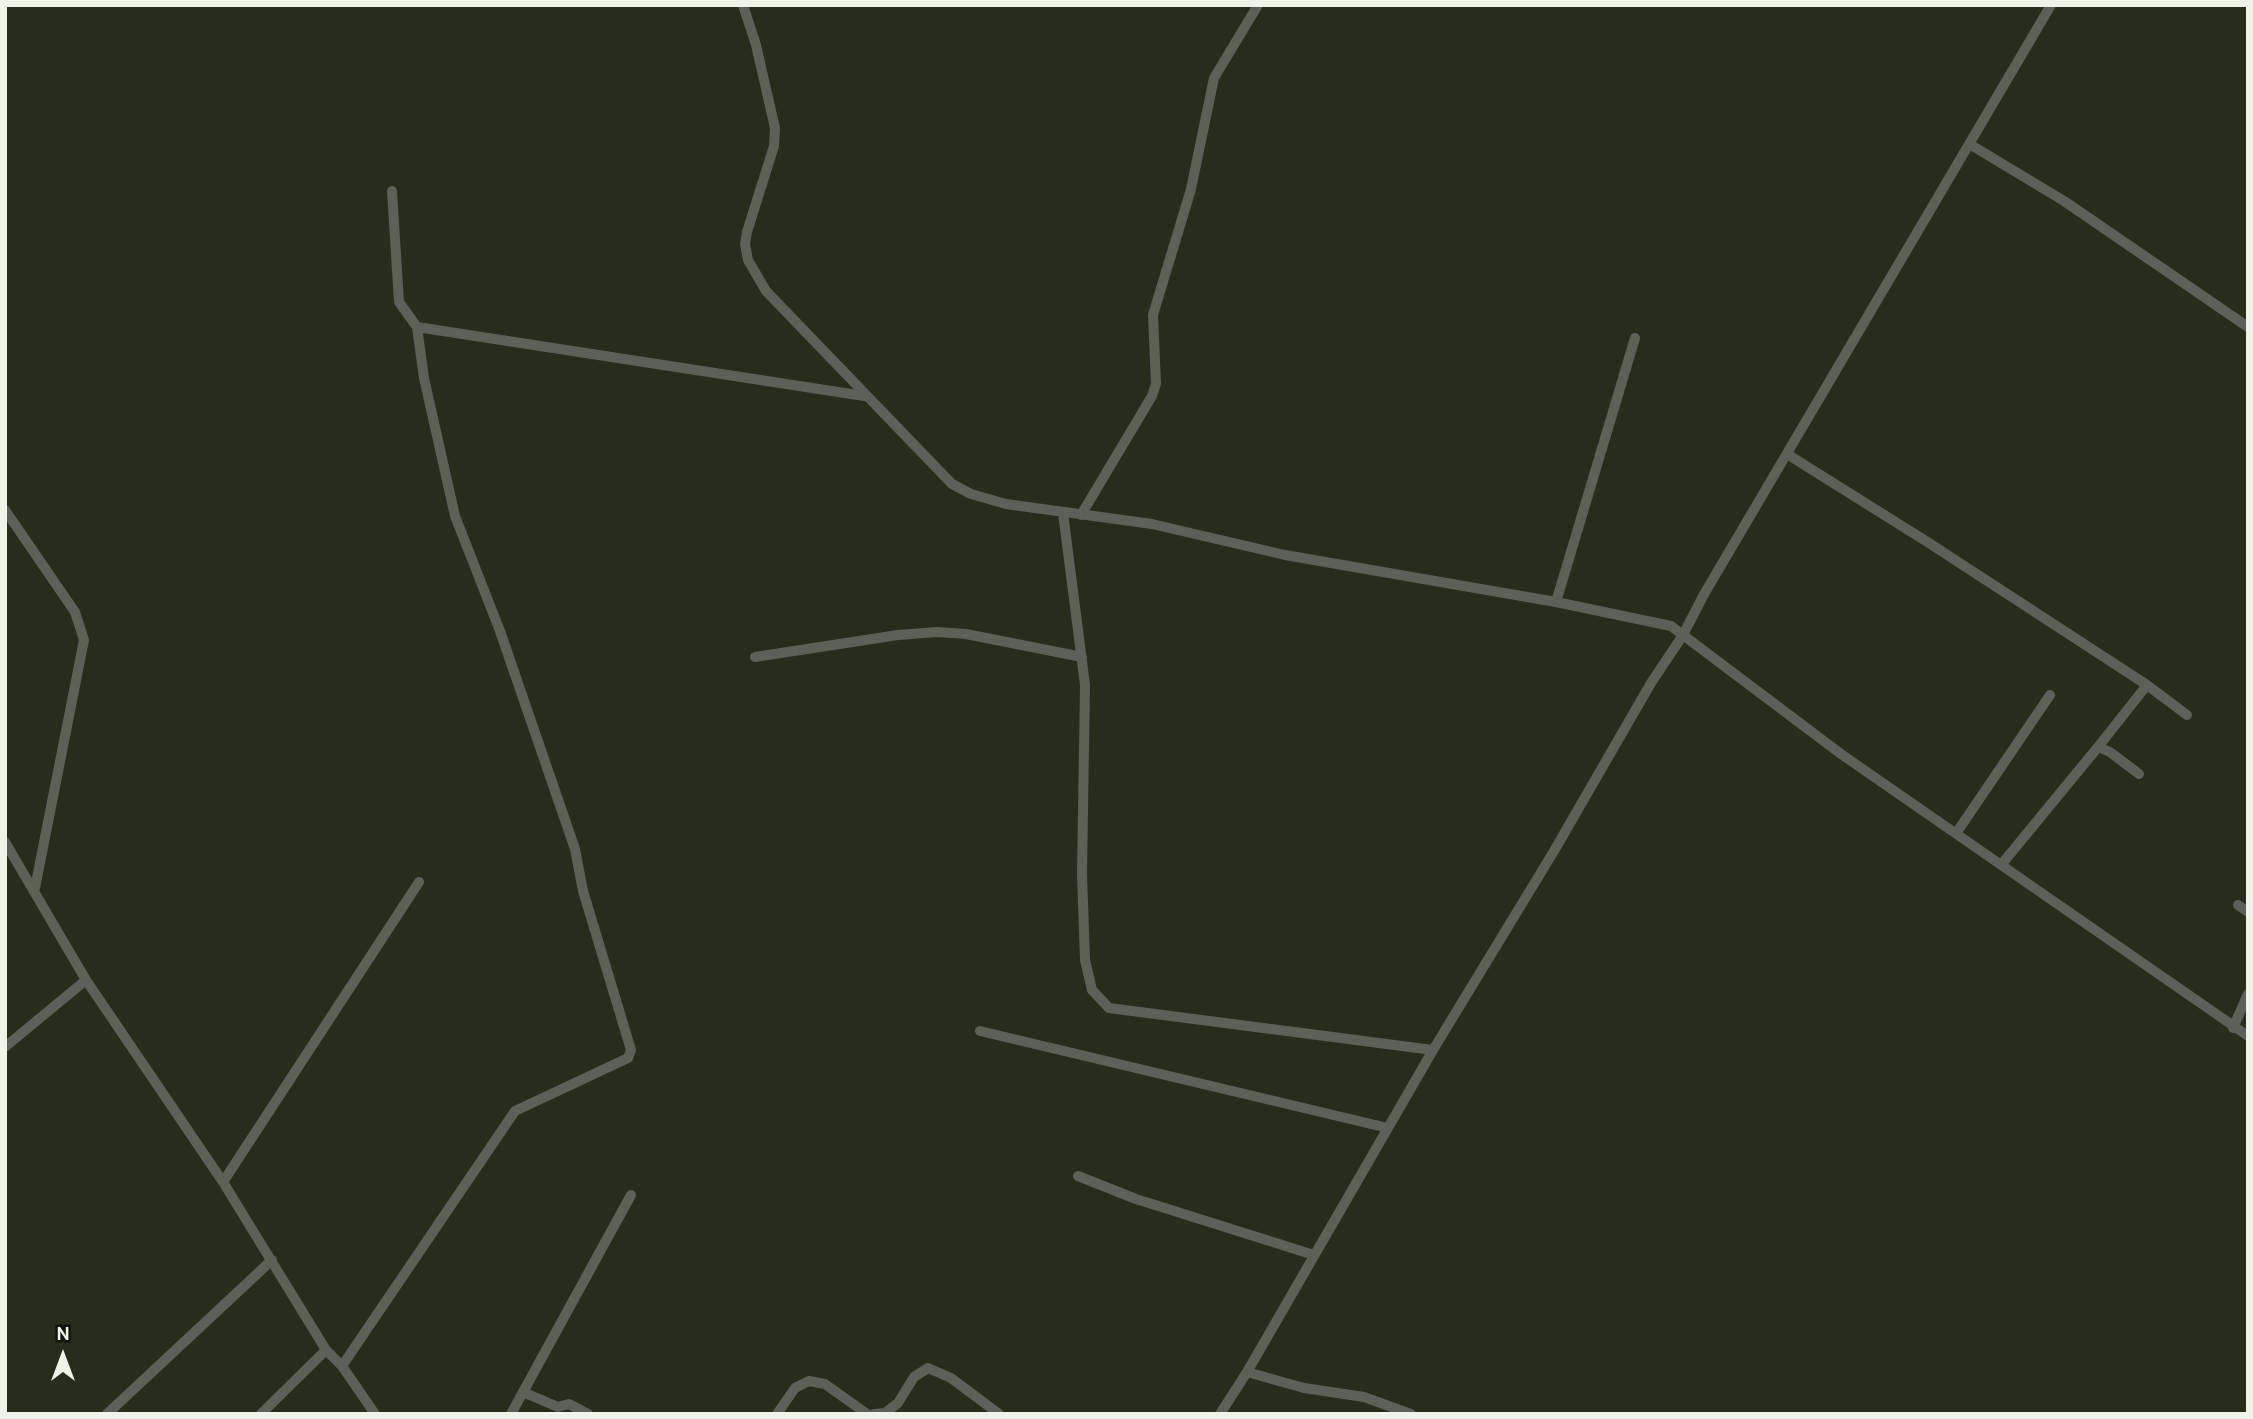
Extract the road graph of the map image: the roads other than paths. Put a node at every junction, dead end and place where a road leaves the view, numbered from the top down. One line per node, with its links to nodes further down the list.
1 (743, 5): 9 (street)
2 (1258, 5): 13 (street)
3 (2051, 5): 4 (street)
4 (1971, 145): 7 (street); 10 (street)
5 (392, 191): 6 (street)
6 (416, 327): 9 (street); 42 (street)
7 (2248, 327)
8 (1634, 338): 14 (street)
9 (864, 396): 12 (street)
10 (1787, 454): 15 (street); 18 (street)
11 (5, 510): 27 (street)
12 (1063, 513): 13 (street); 17 (street)
13 (1081, 515): 14 (street)
14 (1556, 602): 15 (street)
15 (1684, 635): 23 (street); 34 (street)
16 (755, 657): 17 (street)
17 (1082, 657): 34 (street)
18 (2147, 685): 20 (street); 21 (street)
19 (2050, 695): 23 (street)
20 (2187, 715)
21 (2098, 747): 22 (street); 25 (street)
22 (2139, 774)
23 (1957, 832): 25 (street)
24 (5, 842): 27 (street)
25 (2001, 865): 30 (street)
26 (419, 882): 37 (street)
27 (35, 888): 28 (street)
28 (86, 981): 33 (street); 37 (street)
29 (2248, 994): 30 (street)
30 (2233, 1027): 32 (street)
31 (980, 1031): 35 (street)
32 (2248, 1036)
33 (5, 1047)
34 (1433, 1050): 35 (street)
35 (1388, 1128): 39 (street)
36 (1078, 1176): 39 (street)
37 (223, 1182): 40 (street)
38 (631, 1195): 44 (street)
39 (1314, 1255): 43 (street)
40 (272, 1260): 41 (street); 45 (street)
41 (326, 1350): 42 (street); 46 (street)
42 (342, 1366): 47 (street)
43 (1247, 1373): 54 (street); 55 (street)
44 (523, 1392): 48 (street); 49 (street)
45 (107, 1414)
46 (261, 1414)
47 (375, 1414)
48 (511, 1414)
49 (588, 1414)
50 (776, 1414): 51 (street)
51 (867, 1414)
52 (874, 1414): 53 (street)
53 (999, 1414)
54 (1220, 1414)
55 (1411, 1414)

